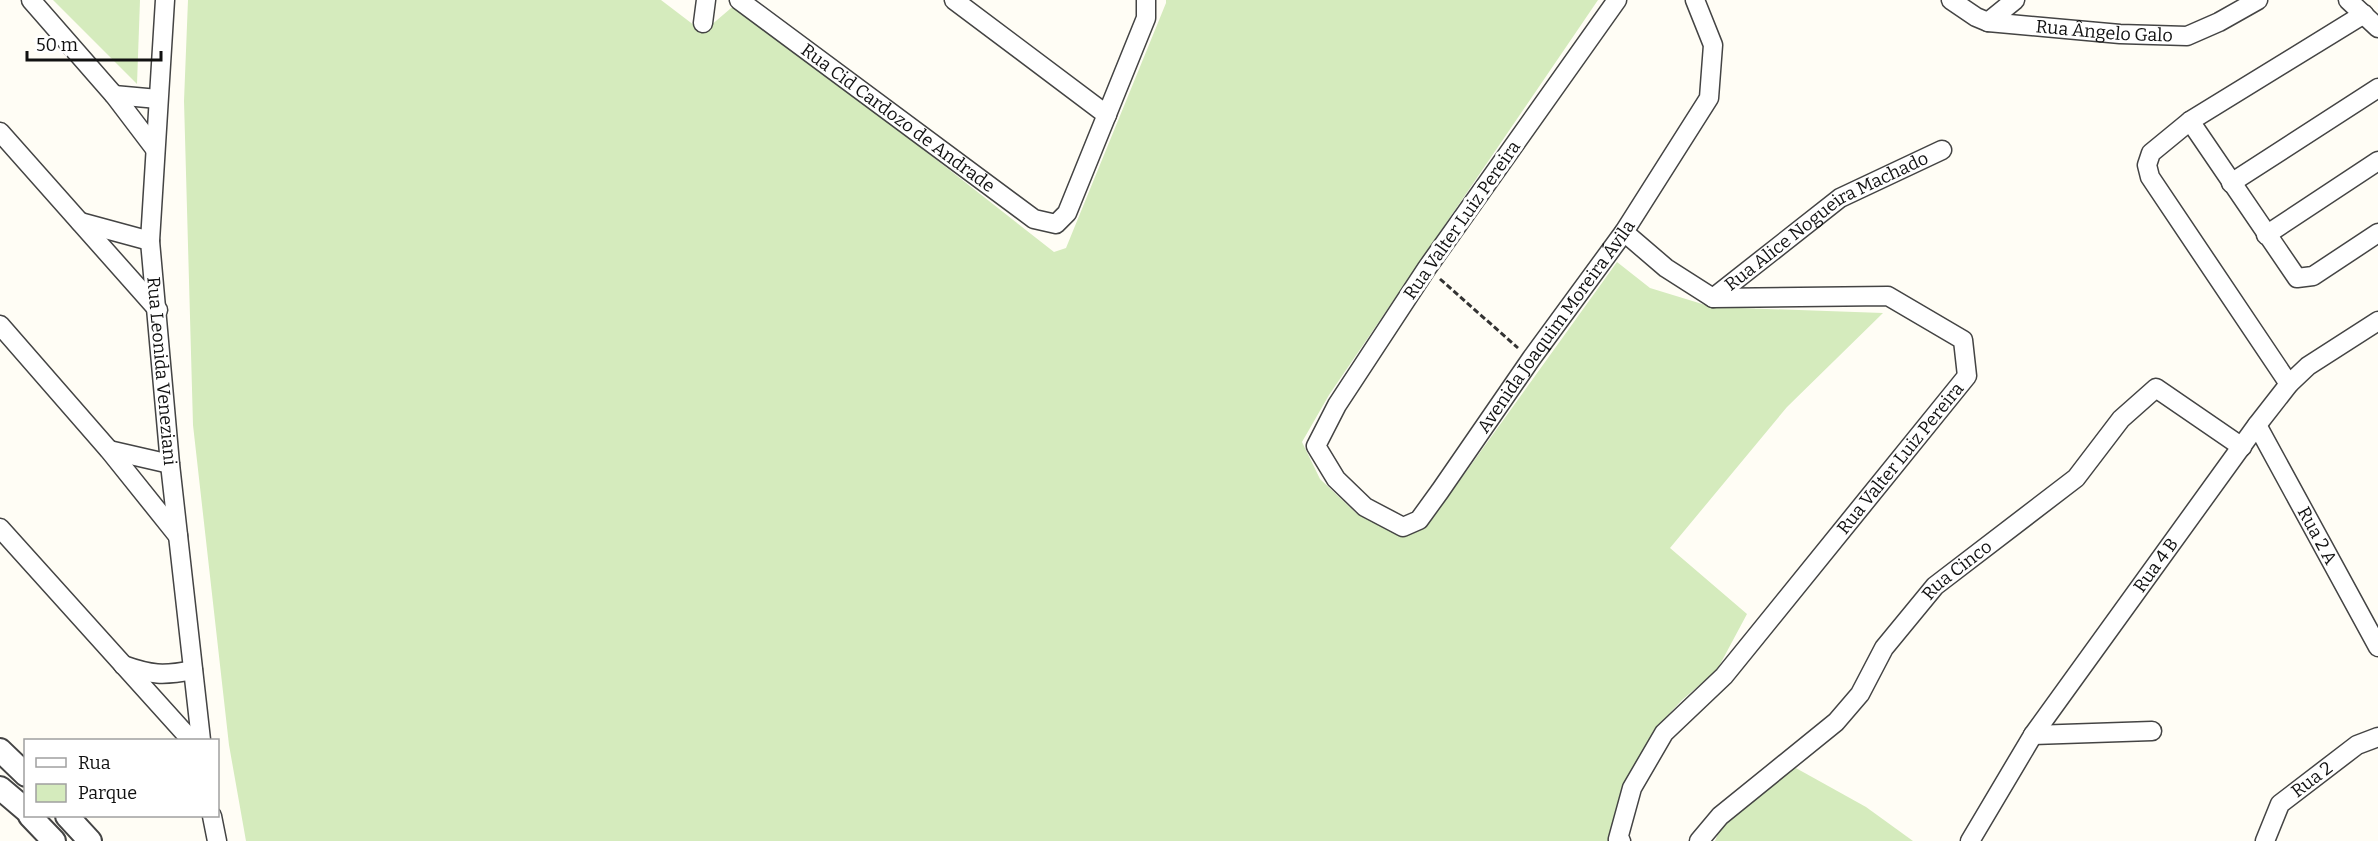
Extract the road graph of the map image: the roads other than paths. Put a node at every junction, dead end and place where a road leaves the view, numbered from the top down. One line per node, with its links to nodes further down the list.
1 (31, 0): 18 (street)
2 (165, 0): 19 (street, Rua Leonida Veneziani)
3 (706, 0): 15 (street)
4 (739, 0): 20 (street, Rua Cid Cardozo de Andrade)
5 (954, 0): 20 (street)
6 (1146, 0): 20 (street)
7 (1617, 0): 38 (street, Rua Valter Luiz Pereira)
8 (1695, 0): 28 (street, Avenida Joaquim Moreira Ávila)
9 (1951, 0): 14 (street, Rua Ângelo Galo)
10 (2014, 0): 14 (street)
11 (2258, 0): 14 (street, Rua Ângelo Galo)
12 (2348, 0): 13 (street)
13 (2364, 14): 16 (street); 21 (street)
14 (1988, 22)
15 (703, 23)
16 (2378, 28)
17 (2378, 88): 26 (street)
18 (114, 95): 19 (street); 23 (street)
19 (158, 99): 23 (street, Rua Leonida Veneziani)
20 (1107, 115)
21 (2190, 121): 26 (street); 36 (street)
22 (0, 132): 27 (street)
23 (155, 149): 31 (street, Rua Leonida Veneziani)
24 (1942, 150): 32 (street, Rua Alice Nogueira Machado)
25 (2378, 161): 30 (street)
26 (2231, 183): 30 (street)
27 (80, 222): 31 (street); 33 (street)
28 (1623, 232): 32 (street); 38 (street, Avenida Joaquim Moreira Ávila)
29 (2378, 234): 30 (street)
30 (2266, 235)
31 (150, 242): 33 (street, Rua Leonida Veneziani)
32 (1713, 298): 60 (street, Rua Valter Luiz Pereira)
33 (158, 310): 41 (street, Rua Leonida Veneziani)
34 (2378, 321): 36 (street, Rua 4 B)
35 (0, 326): 40 (street)
36 (2289, 384): 37 (street, Rua 4 B)
37 (2257, 425): 39 (street, Rua 4 B); 44 (street, Rua 2 A)
38 (1316, 446)
39 (2242, 447): 48 (street, Rua 4 B); 65 (street, Rua Cinco)
40 (109, 450): 41 (street); 43 (street)
41 (170, 464): 43 (street, Rua Leonida Veneziani)
42 (0, 528): 45 (street)
43 (178, 536): 46 (street, Rua Leonida Veneziani)
44 (2378, 647)
45 (121, 665): 46 (street); 50 (street)
46 (193, 670): 51 (street, Rua Leonida Veneziani)
47 (2152, 731): 48 (street)
48 (2033, 735): 66 (street, Rua 4 B)
49 (2378, 737): 67 (street, Rua 2)
50 (189, 739)
51 (201, 739)
52 (0, 750): 53 (street)
53 (24, 773)
54 (0, 788): 55 (street)
55 (24, 808)
56 (31, 817): 61 (street)
57 (68, 817): 62 (street)
58 (212, 817): 63 (street)
59 (212, 817): 64 (street)
60 (1620, 840)
61 (54, 841)
62 (90, 841)
63 (211, 841)
64 (217, 841)
65 (1699, 841)
66 (1970, 841)
67 (2265, 841)

